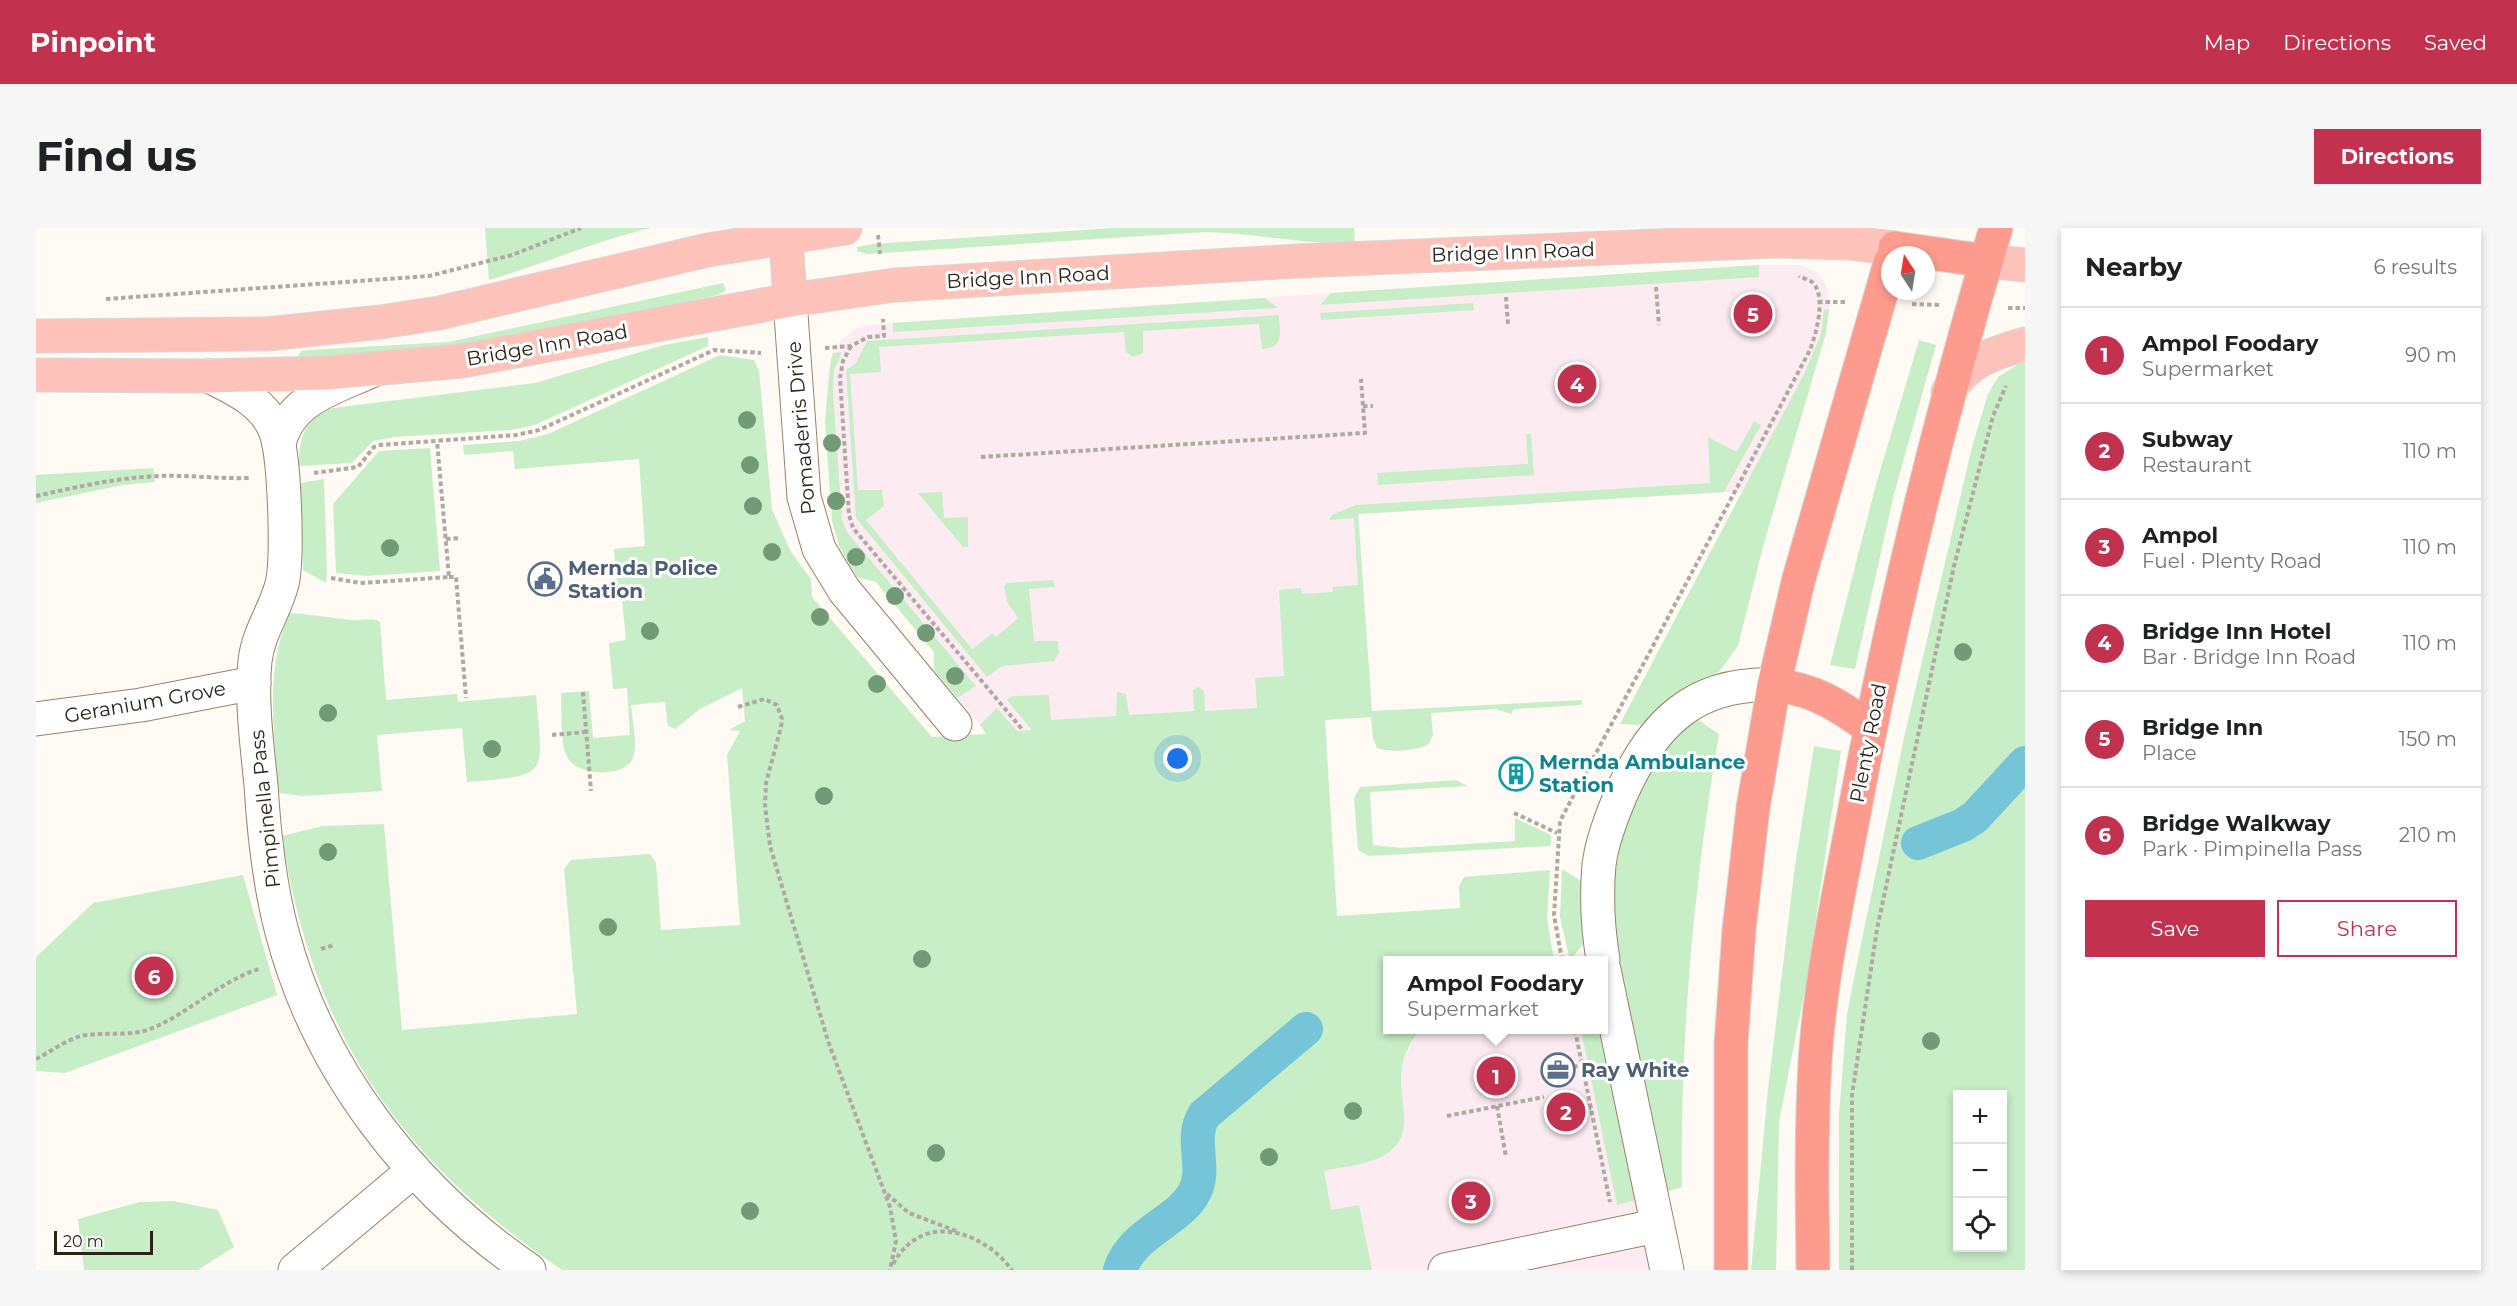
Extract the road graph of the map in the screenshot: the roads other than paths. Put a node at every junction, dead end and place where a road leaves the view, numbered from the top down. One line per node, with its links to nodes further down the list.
1 (844, 228): 3 (main road)
2 (1996, 228): 6 (highway, Plenty Road)
3 (786, 233): 9 (main road); 10 (main road)
4 (1881, 247): 9 (main road, Bridge Inn Road)
5 (1935, 254): 6 (highway, Bridge Inn Road)
6 (1986, 261): 7 (main road, Bridge Inn Road); 15 (highway, Plenty Road)
7 (2025, 266)
8 (1881, 292): 18 (highway)
9 (790, 300): 12 (main road, Bridge Inn Road); 20 (street, Pomaderris Drive)
10 (36, 336)
11 (2025, 344): 15 (main road)
12 (374, 369): 14 (main road, Bridge Inn Road); 16 (street, Pimpinella Pass)
13 (36, 375): 14 (main road, Bridge Inn Road)
14 (209, 376): 16 (street, Pimpinella Pass)
15 (1948, 392): 21 (highway, Plenty Road)
16 (279, 444): 17 (street, Pimpinella Pass)
17 (254, 683): 19 (street, Geranium Grove); 24 (street, Pimpinella Pass)
18 (1774, 685): 21 (highway); 22 (street); 30 (highway)
19 (36, 719)
20 (955, 724)
21 (1870, 728): 31 (highway, Plenty Road)
22 (1603, 956)
23 (1608, 990): 25 (street)
24 (414, 1170): 26 (street); 27 (street, Pimpinella Pass)
25 (1656, 1226): 28 (street); 29 (street)
26 (295, 1270)
27 (529, 1270)
28 (1445, 1270)
29 (1667, 1270)
30 (1731, 1270)
31 (1813, 1270)

